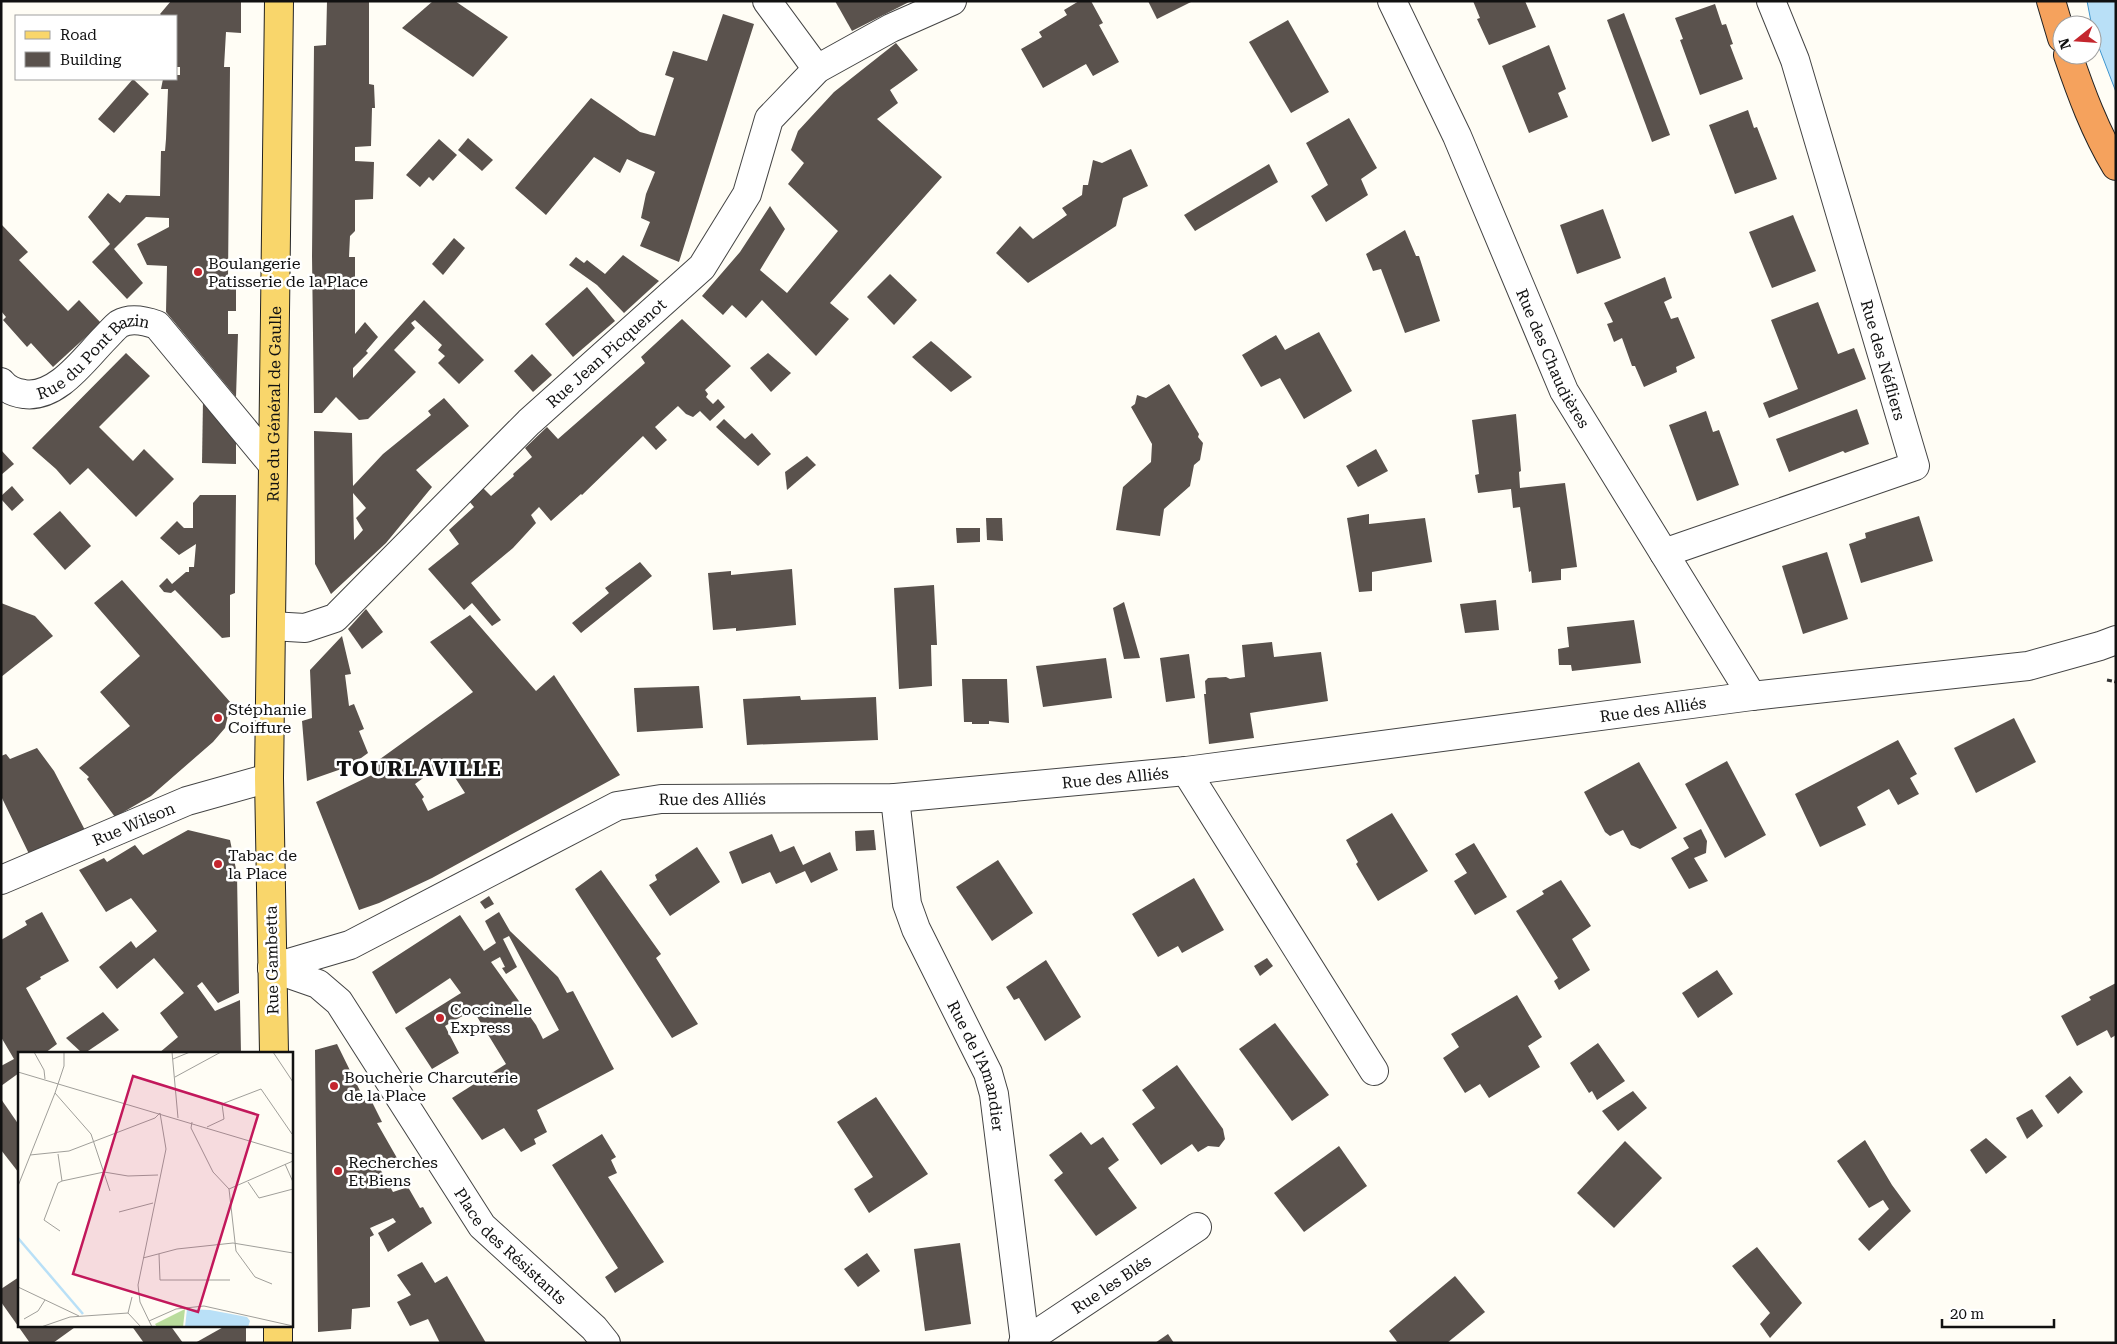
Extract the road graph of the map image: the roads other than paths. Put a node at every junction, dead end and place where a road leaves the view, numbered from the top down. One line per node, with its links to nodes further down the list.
1 (278, 1): 12 (main road, Rue du Général de Gaulle)
2 (767, 1): 9 (street)
3 (952, 1): 9 (street, Rue Jean Picquenot)
4 (1392, 1): 13 (street, Rue des Chaudières)
5 (1771, 1): 13 (street, Rue des Néfliers)
6 (2050, 1): 7 (highway)
7 (2055, 15)
8 (2072, 65): 10 (highway)
9 (817, 68): 14 (street, Rue Jean Picquenot)
10 (2116, 166)
11 (1, 382): 12 (street, Rue du Pont Bazin)
12 (273, 465): 14 (main road, Rue du Général de Gaulle)
13 (1664, 553): 16 (street, Rue des Chaudières)
14 (271, 626): 18 (main road, Rue du Général de Gaulle)
15 (2116, 640): 16 (street, Rue des Alliés)
16 (1752, 696): 17 (street, Rue des Alliés)
17 (1186, 771): 19 (street, Rue des Alliés); 23 (street, Rue des Alliés)
18 (269, 778): 20 (street, Rue Wilson); 21 (main road, Rue Gambetta)
19 (895, 798): 21 (street, Rue des Alliés); 26 (street, Rue de l'Amandier)
20 (1, 880)
21 (272, 968): 22 (main road, Rue Gambetta); 28 (street, Place des Résistants)
22 (274, 1052)
23 (1374, 1071)
24 (1197, 1227): 26 (street, Rue les Blés)
25 (278, 1326): 27 (main road)
26 (1024, 1342)
27 (278, 1343)
28 (606, 1343)

